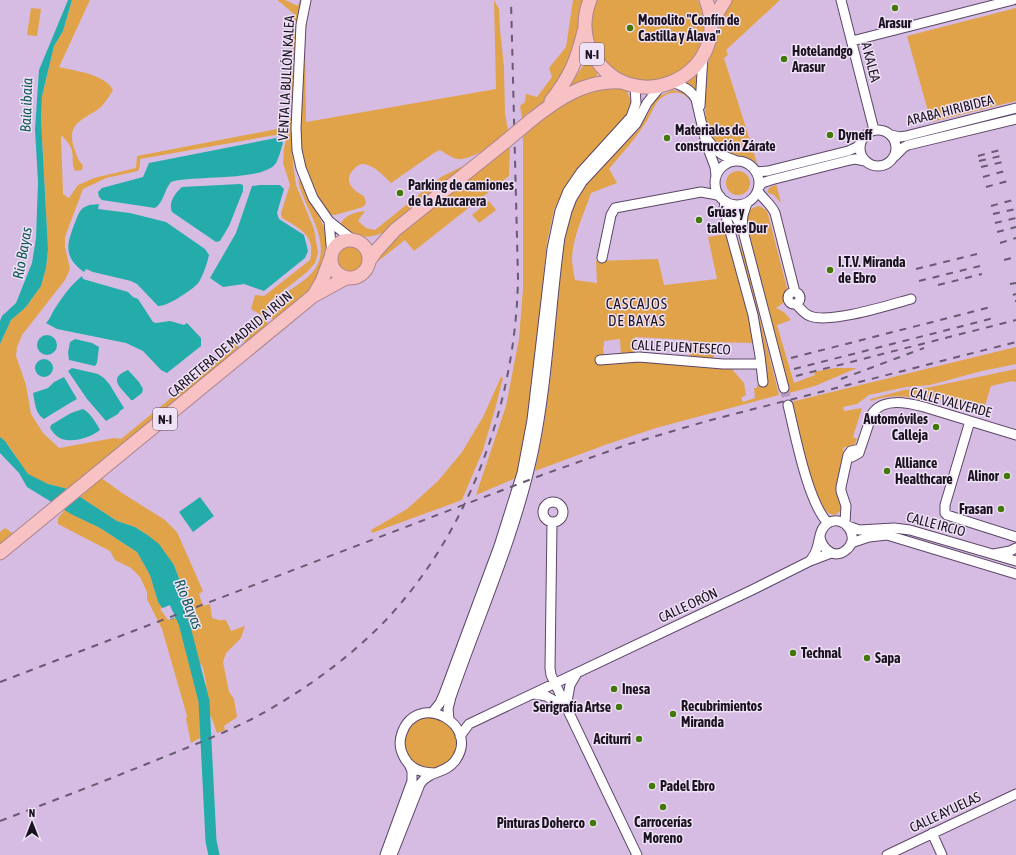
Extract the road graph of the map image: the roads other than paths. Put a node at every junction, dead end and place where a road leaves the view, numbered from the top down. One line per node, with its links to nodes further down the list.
1 (306, 0): 32 (street, VENTA LA BULLÓN KALEA)
2 (590, 0): 8 (highway, N-I)
3 (706, 0): 7 (highway, N-I)
4 (725, 0): 7 (highway)
5 (841, 0): 9 (street, A KALEA)
6 (1012, 0): 9 (street)
7 (711, 23): 10 (highway, N-I)
8 (585, 28): 12 (highway, N-I); 14 (highway, N-I)
9 (852, 41): 18 (street, A KALEA)
10 (703, 55): 11 (highway, N-I); 16 (street)
11 (673, 82): 13 (highway, N-I); 16 (street)
12 (628, 84): 13 (highway, N-I); 14 (highway, N-I); 67 (street)
13 (660, 86): 68 (street)
14 (545, 108): 34 (highway, N-I, bridge)
15 (1016, 108): 19 (street, ARABA HIRIBIDEA)
16 (700, 110): 20 (street)
17 (1016, 119): 22 (street, ARABA HIRIBIDEA)
18 (874, 130): 19 (street); 21 (street)
19 (891, 135): 22 (street)
20 (706, 138): 23 (street); 26 (street)
21 (860, 144): 24 (street); 25 (street)
22 (895, 156): 24 (street)
23 (737, 161): 25 (street); 26 (street)
24 (865, 161): 27 (street)
25 (756, 172): 27 (street)
26 (716, 177): 28 (street); 29 (street)
27 (758, 189): 30 (street); 31 (street)
28 (701, 192): 29 (street); 37 (street)
29 (724, 200): 31 (street); 33 (street); 43 (street)
30 (765, 201): 31 (street); 41 (street)
31 (748, 202): 33 (street)
32 (329, 221): 35 (street); 36 (street)
33 (742, 226): 45 (street)
34 (395, 230): 35 (highway, N-I); 38 (highway, N-I)
35 (356, 241): 36 (highway); 38 (highway)
36 (333, 253): 39 (highway); 40 (highway, N-I)
37 (602, 258)
38 (369, 262): 39 (highway)
39 (346, 278): 40 (highway, N-I)
40 (313, 296): 56 (highway, CARRETERA DE MADRID A IRÚN / N-I)
41 (911, 299)
42 (600, 360): 43 (street, CALLE PUENTESECO)
43 (761, 364): 44 (street)
44 (762, 382)
45 (784, 388)
46 (788, 405): 50 (street)
47 (970, 421): 48 (street, CALLE VALVERDE); 51 (street, CALLE VALVERDE); 53 (street)
48 (1016, 435)
49 (552, 523): 64 (street)
50 (828, 523): 51 (street); 52 (street)
51 (846, 525): 54 (street); 58 (street, CALLE IRCIO)
52 (820, 537): 57 (street); 59 (street)
53 (1016, 537)
54 (852, 543): 57 (street); 61 (street, CALLE IRCIO)
55 (1016, 548): 58 (street)
56 (0, 553)
57 (832, 553): 59 (street, CALLE ORÓN)
58 (992, 554): 60 (street, CALLE IRCIO)
59 (810, 562): 63 (street, CALLE ORÓN)
60 (1016, 562): 61 (street)
61 (979, 563): 62 (street, CALLE IRCIO)
62 (1016, 574)
63 (578, 672): 64 (street, CALLE ORÓN); 66 (street)
64 (555, 683): 65 (street, CALLE ORÓN); 66 (street)
65 (532, 694): 66 (street); 69 (street, CALLE ORÓN)
66 (566, 707): 77 (street)
67 (432, 713): 68 (street); 71 (street)
68 (452, 721): 69 (street, CALLE ORÓN); 70 (street)
69 (470, 724): 70 (street, CALLE ORÓN)
70 (460, 736): 72 (street)
71 (409, 764): 72 (street); 75 (street)
72 (435, 773): 76 (street)
73 (1016, 794): 74 (street, CALLE AYUELAS)
74 (932, 833): 78 (street, CALLE AYUELAS); 79 (street)
75 (385, 855)
76 (392, 855)
77 (637, 855)
78 (887, 855)
79 (942, 855)

